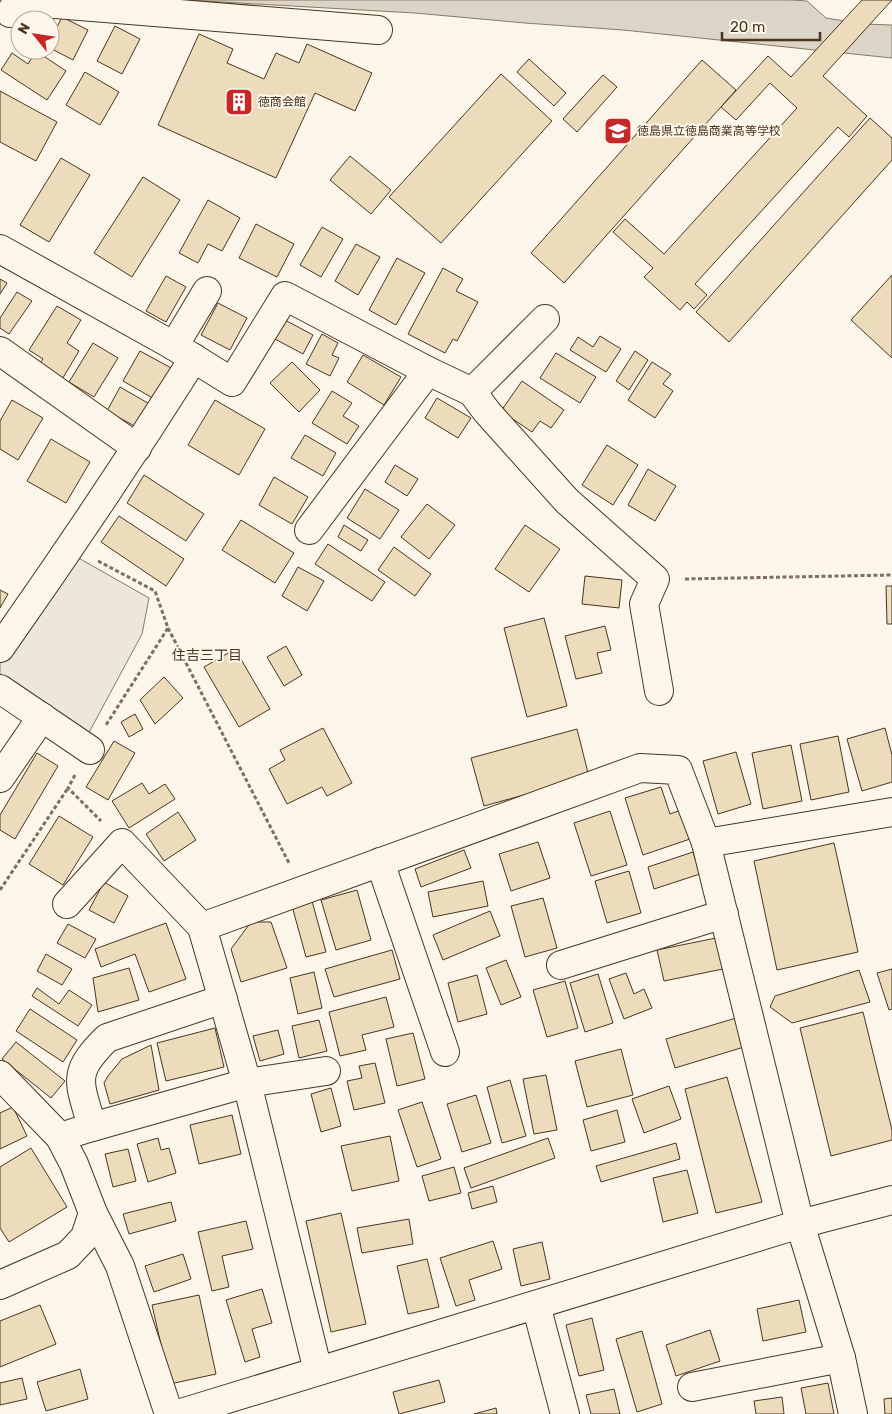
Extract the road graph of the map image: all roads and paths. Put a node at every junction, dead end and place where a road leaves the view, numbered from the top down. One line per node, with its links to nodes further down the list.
1 (3, 16): 2 (street)
2 (378, 30)
3 (0, 249): 7 (street)
4 (207, 291): 7 (street)
5 (545, 319): 9 (street)
6 (0, 351): 10 (street)
7 (184, 352): 8 (street); 10 (street)
8 (428, 371): 9 (street); 11 (street)
9 (472, 392): 14 (street)
10 (137, 448): 12 (street)
11 (309, 530)
12 (70, 548): 15 (path); 16 (street)
13 (892, 575): 14 (path)
14 (655, 579): 18 (street)
15 (168, 628): 20 (path); 28 (path)
16 (0, 648)
17 (0, 689): 19 (street)
18 (659, 691)
19 (42, 717): 20 (street); 21 (street)
20 (90, 750): 22 (path)
21 (0, 778)
22 (68, 788): 24 (path); 27 (path)
23 (892, 812): 25 (street)
24 (122, 843): 29 (street); 31 (street)
25 (706, 843): 26 (street); 30 (street)
26 (380, 862): 28 (street); 34 (street)
27 (0, 890)
28 (303, 890): 31 (street)
29 (67, 904)
30 (724, 914): 32 (street); 42 (street)
31 (202, 927): 33 (street)
32 (561, 965)
33 (223, 999): 37 (street); 38 (street)
34 (445, 1052)
35 (326, 1071): 37 (street)
36 (0, 1075): 39 (street)
37 (247, 1083): 38 (street); 46 (street)
38 (92, 1127): 39 (street)
39 (60, 1137): 41 (street)
40 (892, 1200): 42 (street)
41 (93, 1213): 43 (street); 48 (street)
42 (800, 1224): 44 (street); 45 (street)
43 (0, 1285)
44 (536, 1304): 46 (street); 50 (street)
45 (841, 1358): 47 (street); 51 (street)
46 (318, 1371): 49 (street)
47 (692, 1387)
48 (169, 1414)
49 (178, 1414)
50 (565, 1414)
51 (853, 1414)

